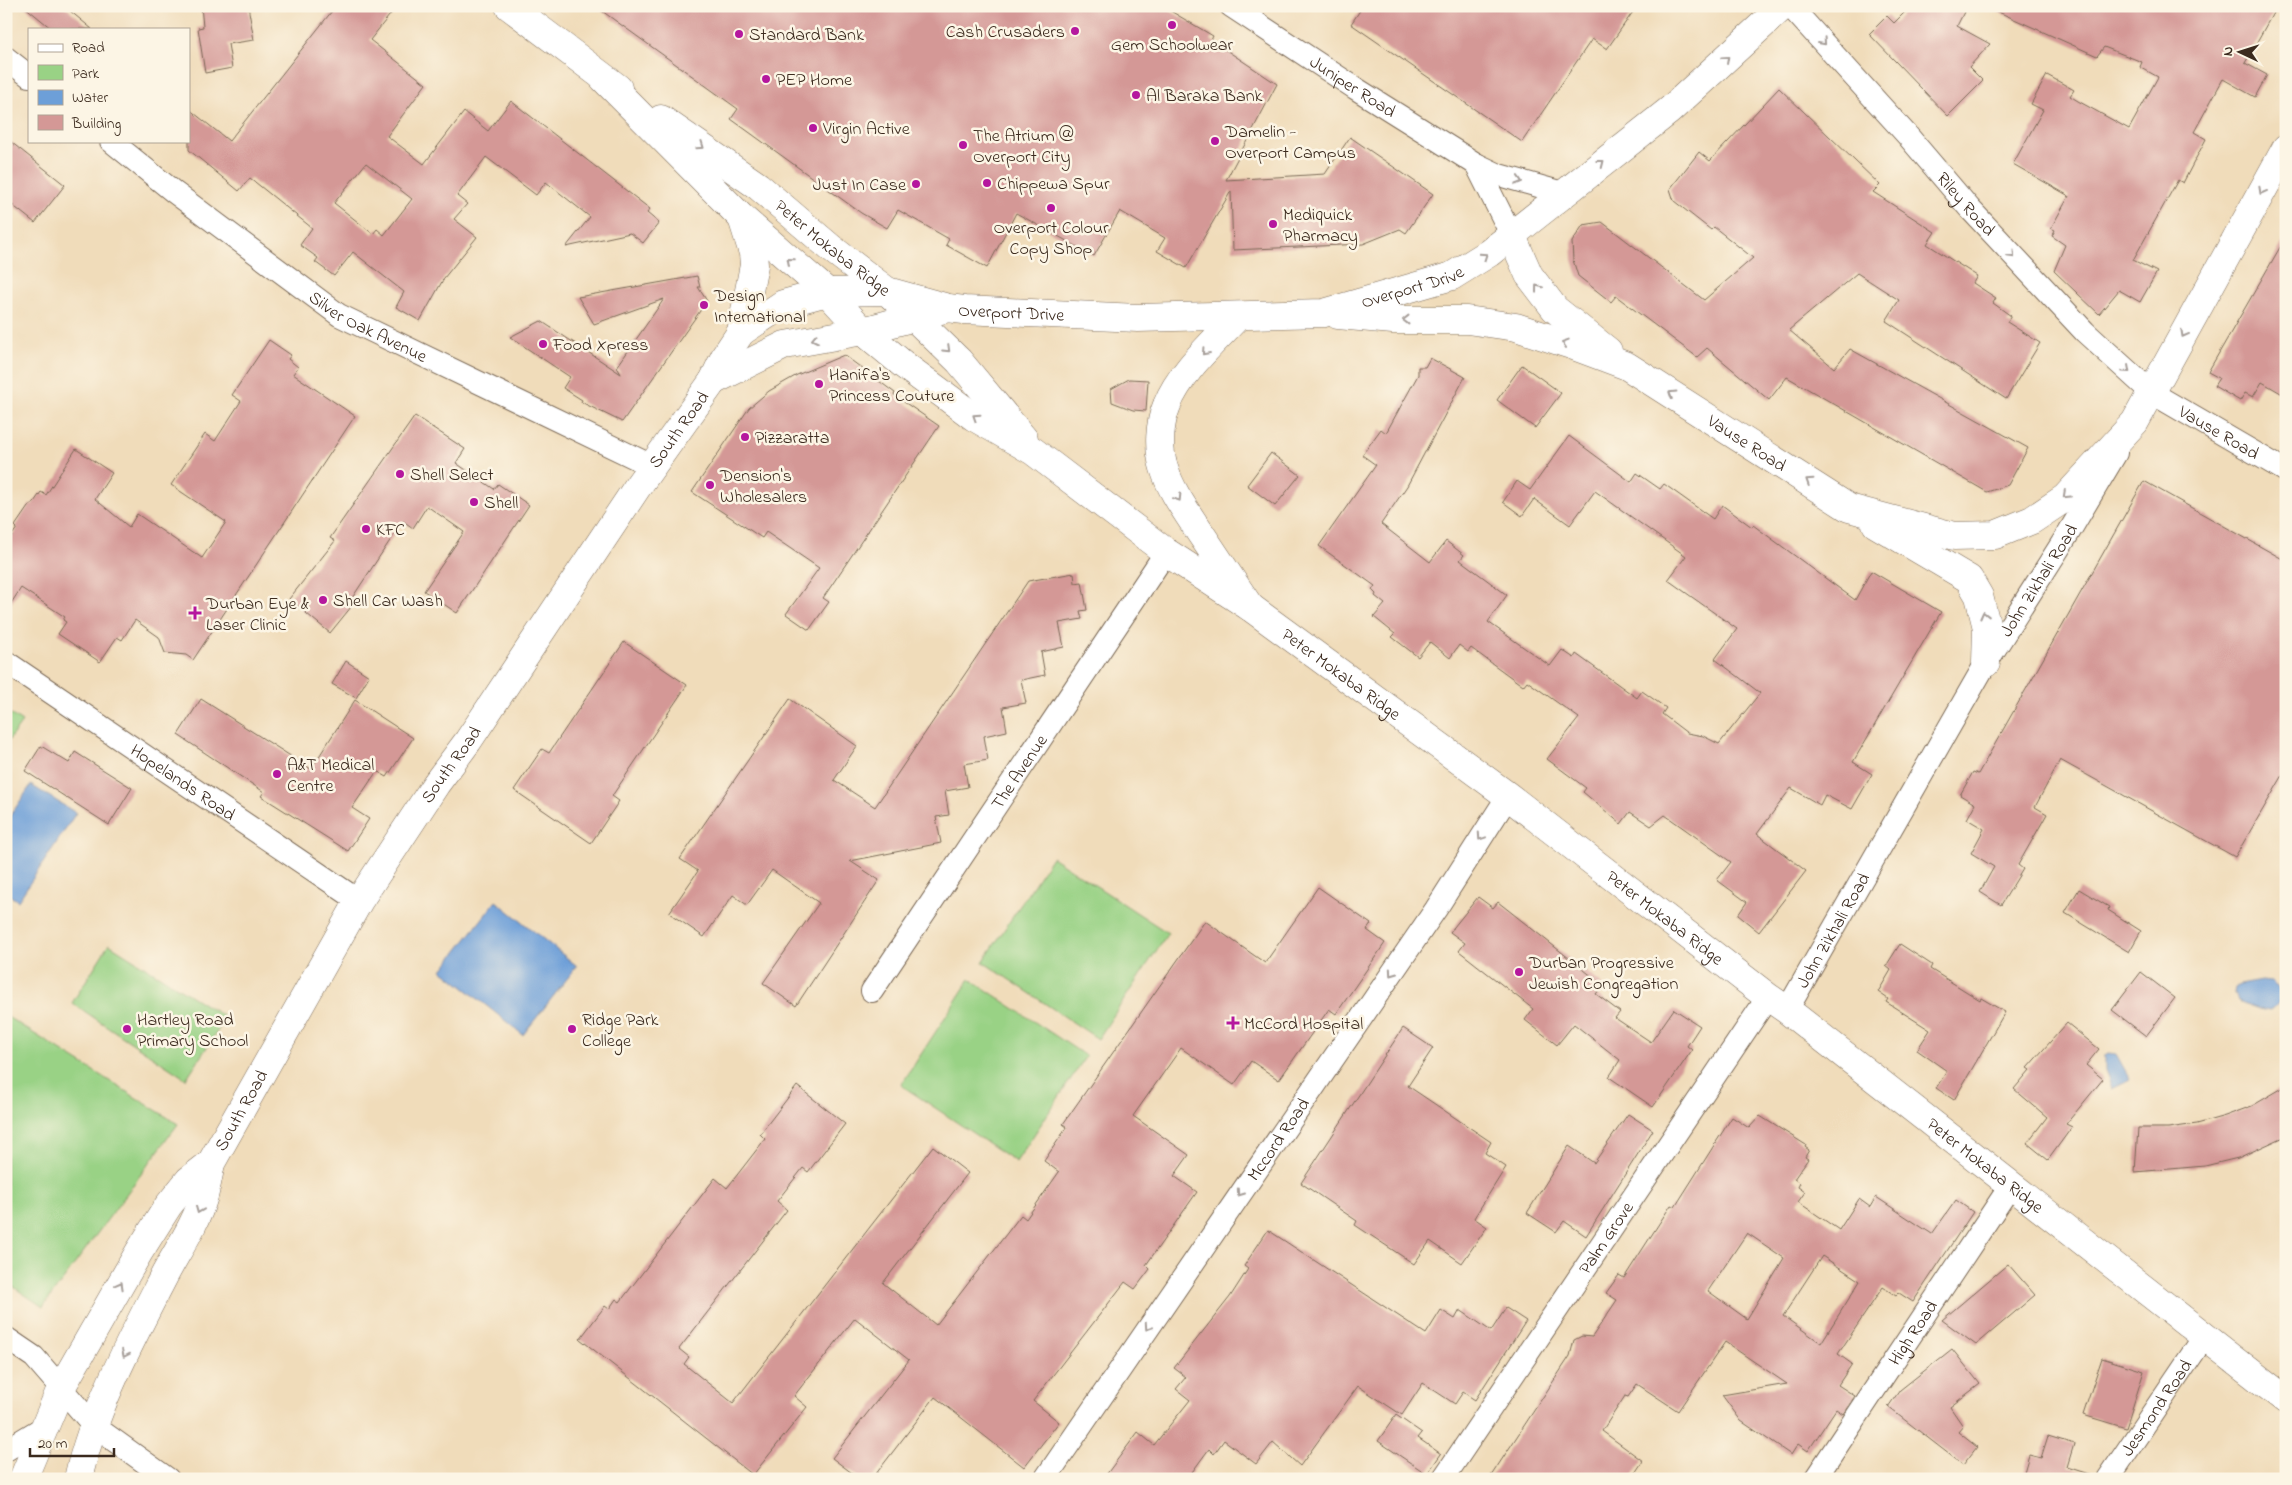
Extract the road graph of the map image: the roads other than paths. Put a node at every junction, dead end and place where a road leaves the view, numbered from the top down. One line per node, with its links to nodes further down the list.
1 (509, 6): 7 (main road, Peter Mokaba Ridge)
2 (1231, 6): 10 (street, Juniper Road)
3 (1783, 6): 11 (main road, Overport Drive, one-way to 3)
4 (1790, 6): 24 (street, Riley Road, one-way to 24)
5 (6, 58): 6 (street)
6 (28, 75)
7 (604, 79): 12 (main road, Peter Mokaba Ridge); 14 (main road, Peter Mokaba Ridge, one-way to 14)
8 (112, 142): 27 (street, Silver Oak Avenue)
9 (2286, 148): 24 (main road, John Zikhali Road, one-way to 24)
10 (1476, 164): 11 (street, Juniper Road, one-way to 11); 13 (street)
11 (1563, 193): 13 (main road, Overport Drive)
12 (742, 218): 15 (main road, Peter Mokaba Ridge, one-way to 12); 21 (main road)
13 (1510, 234): 17 (main road, Overport Drive, one-way to 13); 22 (main road, one-way to 13)
14 (887, 291): 15 (main road, South Road); 16 (main road, Overport Drive); 19 (main road, Peter Mokaba Ridge)
15 (827, 292): 20 (main road, Peter Mokaba Ridge); 21 (main road, South Road)
16 (948, 308): 18 (main road, Overport Drive); 19 (main road, Overport Drive)
17 (1324, 313): 18 (main road, Overport Drive); 22 (main road, Vause Road, one-way to 17)
18 (1238, 316): 31 (main road, one-way to 31)
19 (915, 318): 20 (main road, Overport Drive); 26 (main road, Peter Mokaba Ridge, one-way to 26)
20 (863, 330): 23 (main road, South Road, one-way to 23); 26 (main road, Peter Mokaba Ridge, one-way to 20)
21 (741, 332): 23 (main road, South Road)
22 (1627, 366): 29 (main road, Vause Road, one-way to 22)
23 (713, 381): 27 (main road, South Road)
24 (2152, 393): 25 (main road, John Zikhali Road); 28 (street, Vause Road)
25 (2135, 422): 29 (main road, Vause Road, one-way to 29); 33 (street, John Zikhali Road)
26 (1033, 451): 30 (main road, Peter Mokaba Ridge)
27 (652, 466): 35 (main road, South Road)
28 (2286, 471)
29 (1850, 508): 33 (main road, one-way to 29)
30 (1166, 552): 31 (main road, Peter Mokaba Ridge); 36 (street, The Avenue)
31 (1250, 607): 34 (main road, Peter Mokaba Ridge)
32 (6, 662): 35 (street, Hopelands Road)
33 (1986, 663): 37 (street, John Zikhali Road)
34 (1508, 796): 37 (main road, Peter Mokaba Ridge); 50 (street, Mccord Road, one-way to 50)
35 (359, 902): 38 (main road, South Road)
36 (872, 992)
37 (1778, 1004): 39 (main road, Peter Mokaba Ridge); 51 (street, Palm Grove)
38 (211, 1162): 42 (main road, South Road, one-way to 38); 44 (main road, South Road, one-way to 44)
39 (2010, 1185): 40 (main road, Peter Mokaba Ridge); 52 (street, High Road)
40 (2204, 1337): 43 (main road, Peter Mokaba Ridge); 53 (street, Jesmond Road)
41 (6, 1338): 42 (street)
42 (61, 1388): 44 (street); 45 (main road, South Road)
43 (2286, 1400)
44 (94, 1426): 48 (main road, South Road); 49 (street)
45 (44, 1427): 46 (street); 47 (main road, South Road)
46 (6, 1450)
47 (24, 1479)
48 (78, 1479)
49 (168, 1479)
50 (1045, 1479)
51 (1443, 1479)
52 (1815, 1479)
53 (2108, 1479)

